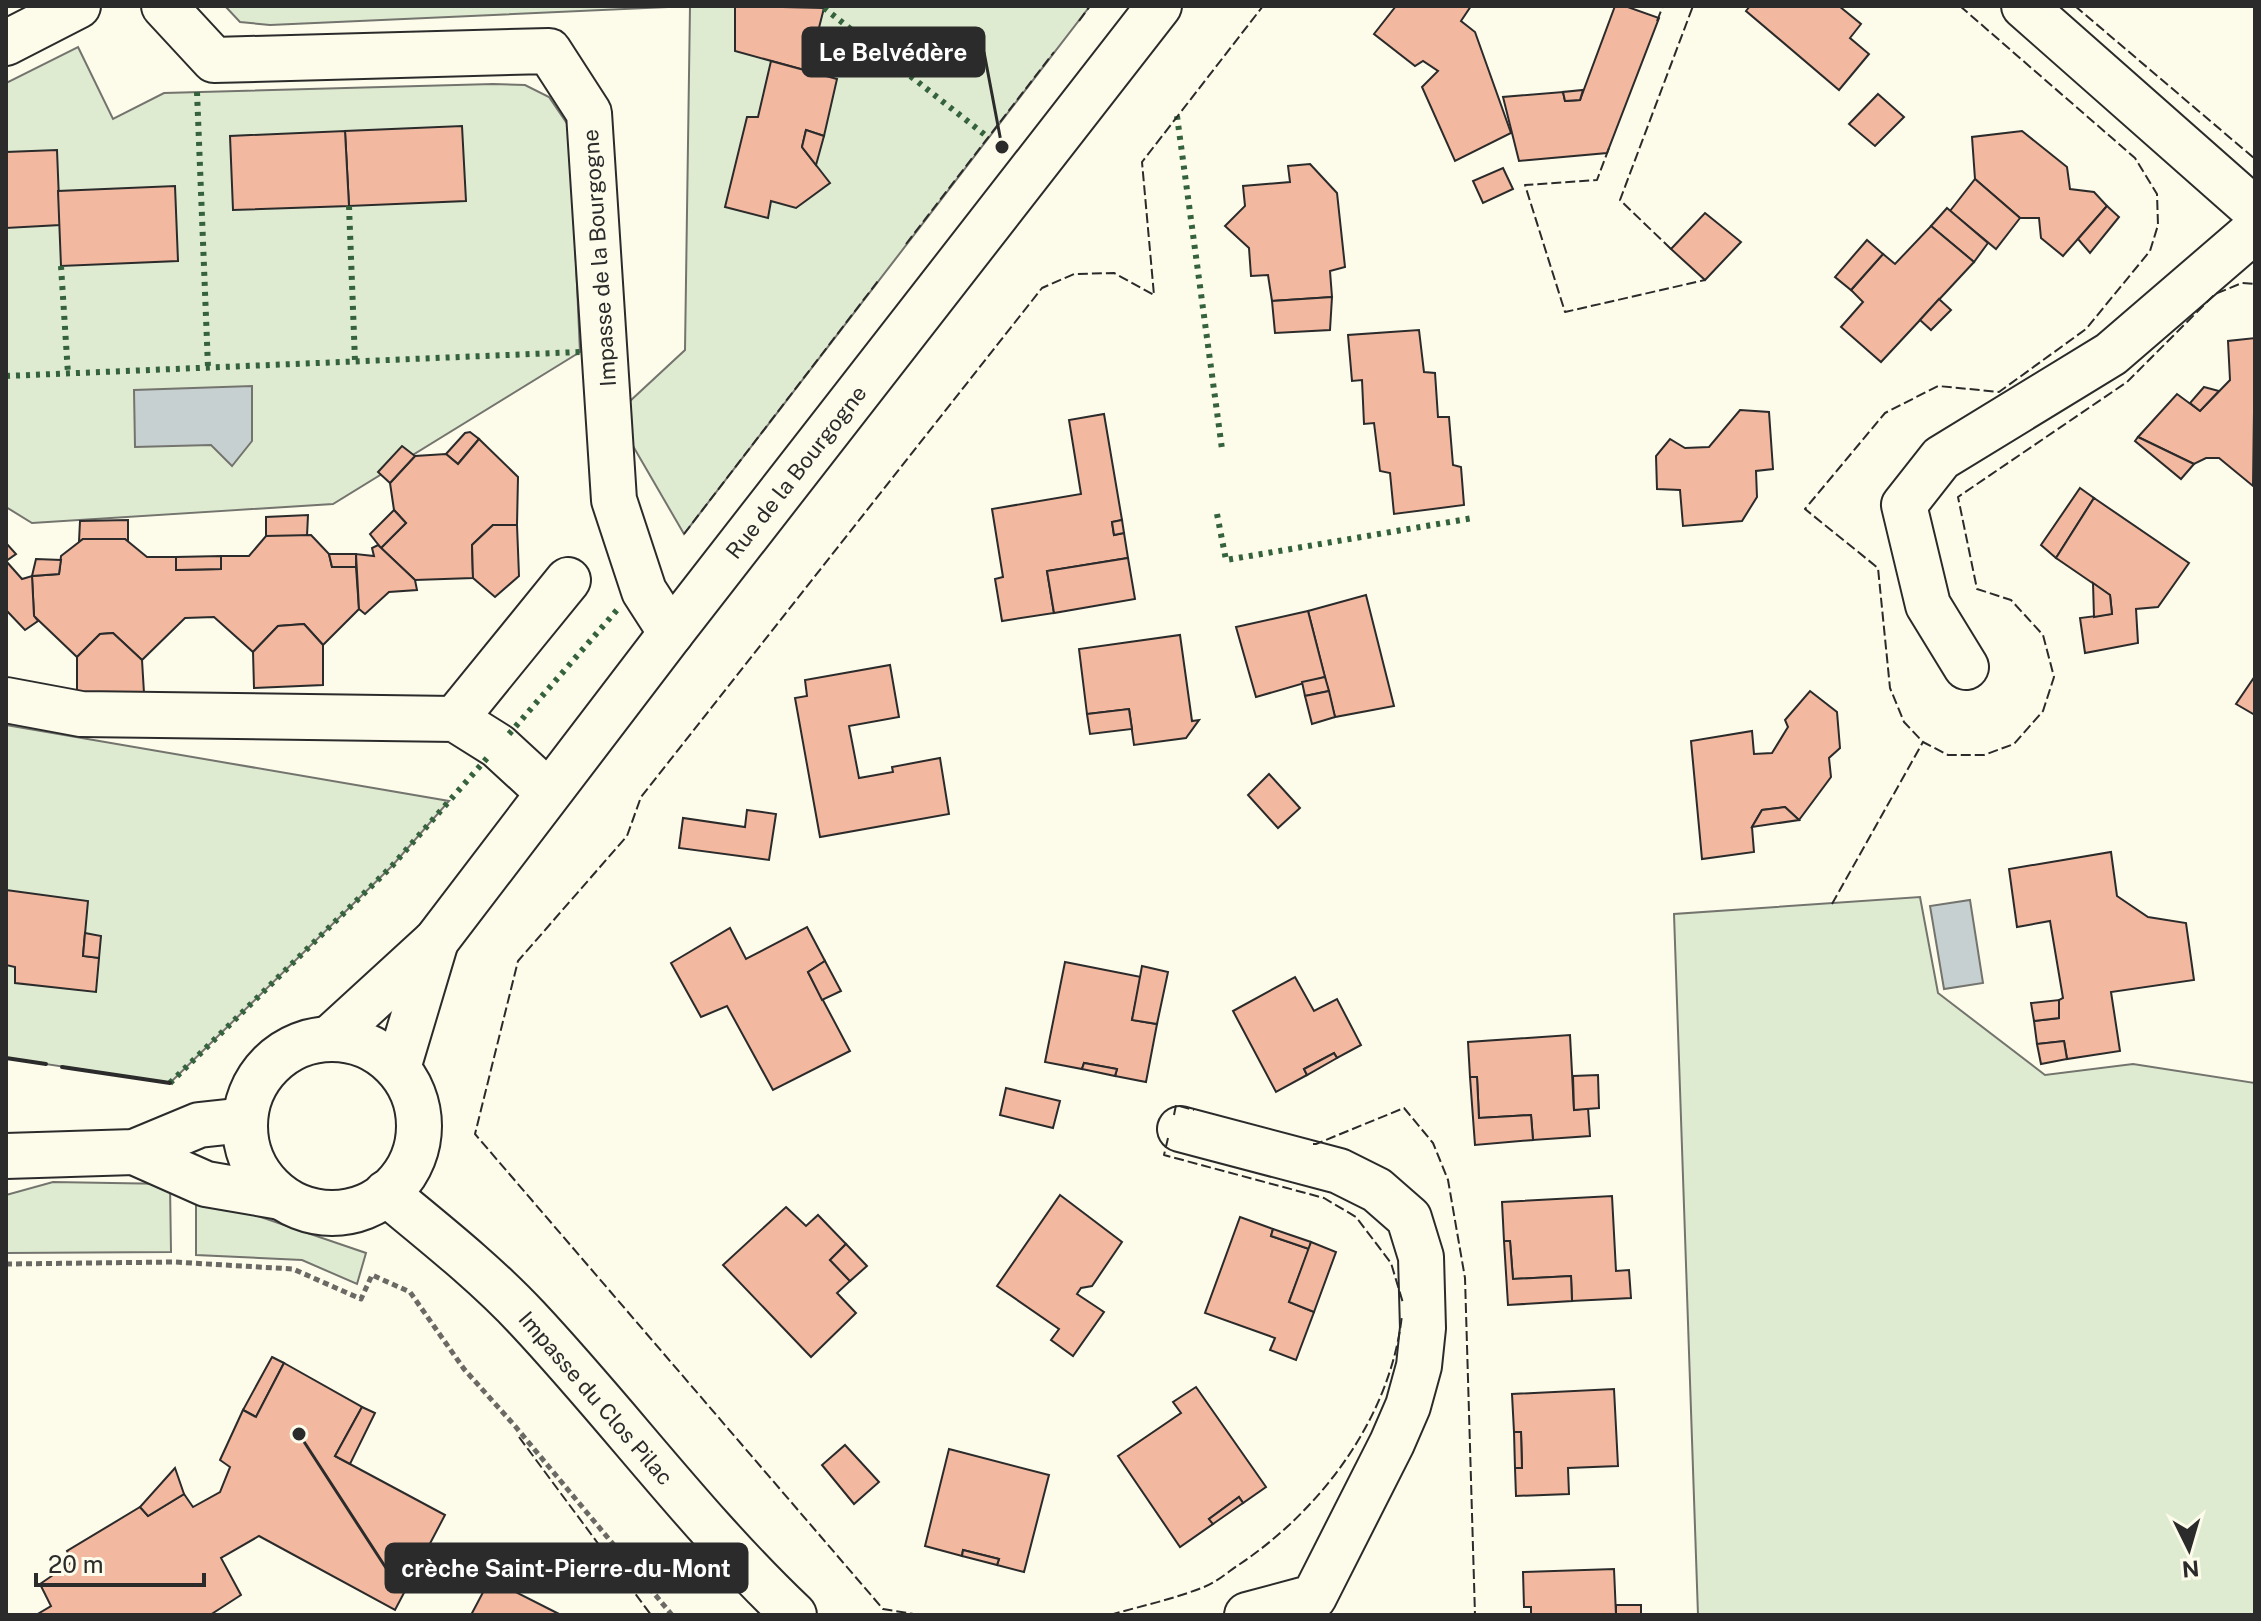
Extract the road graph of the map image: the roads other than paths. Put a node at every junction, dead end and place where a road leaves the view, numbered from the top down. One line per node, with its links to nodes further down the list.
1 (78, 6): 5 (street)
2 (164, 6): 9 (street, Impasse de la Bourgogne)
3 (1159, 6): 9 (street, Rue de la Bourgogne)
4 (2024, 6): 6 (street)
5 (6, 43)
6 (2255, 210)
7 (2255, 230): 10 (street)
8 (568, 580): 12 (street)
9 (671, 633): 13 (street, Rue de la Bourgogne)
10 (1966, 667)
11 (6, 700): 12 (street)
12 (455, 719): 13 (street)
13 (548, 792): 14 (street, Rue de la Bourgogne)
14 (436, 941): 15 (street, Rue de la Bourgogne); 16 (street, Rue de la Bourgogne)
15 (329, 1039): 16 (street); 17 (street)
16 (398, 1068): 21 (street)
17 (245, 1120): 19 (street); 22 (street)
18 (1180, 1129): 23 (street)
19 (134, 1152): 20 (street); 22 (street)
20 (6, 1156)
21 (386, 1193): 22 (street); 24 (street, Impasse du Clos Pilac)
22 (281, 1197)
23 (1318, 1606): 25 (street)
24 (794, 1615)
25 (1247, 1615)

